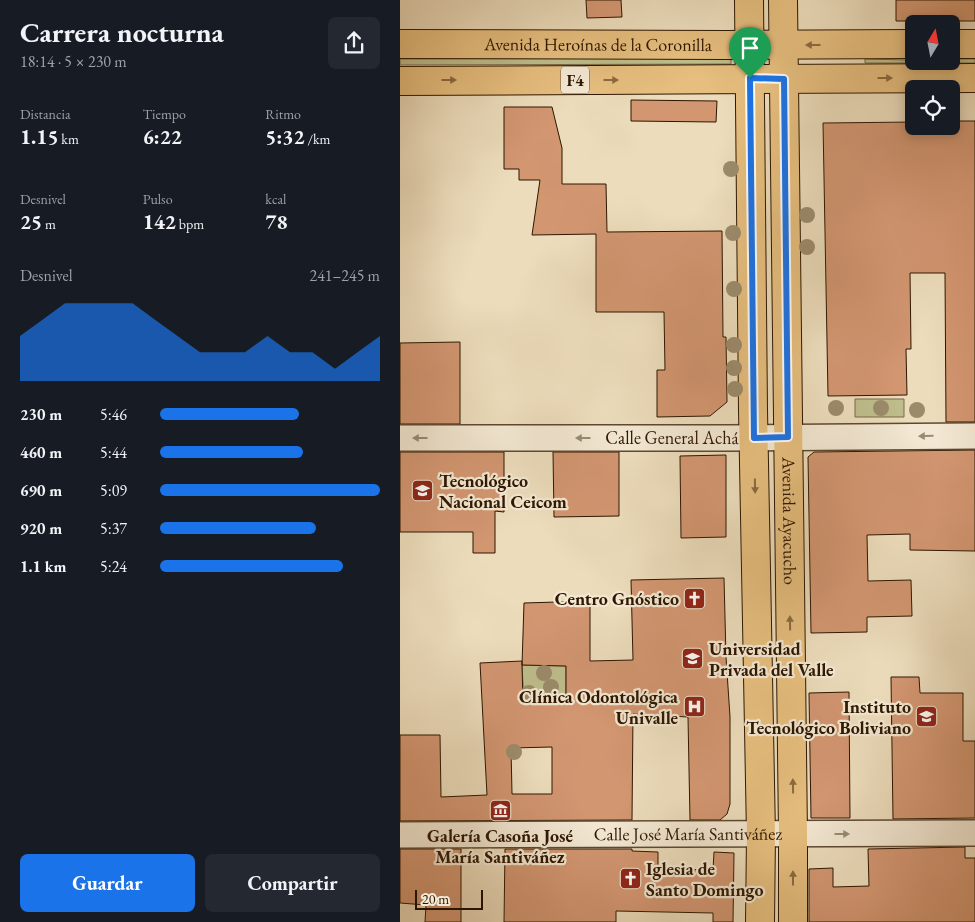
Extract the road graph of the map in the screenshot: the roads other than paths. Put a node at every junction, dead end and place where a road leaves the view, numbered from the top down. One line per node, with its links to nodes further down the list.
1 (749, 0): 8 (main road, Avenida Ayacucho)
2 (783, 0): 9 (main road, Avenida Ayacucho)
3 (400, 44): 8 (main road, Avenida Heroínas de la Coronilla / F4)
4 (856, 44): 5 (main road, Avenida Heroínas de la Coronilla / F4); 9 (main road, Avenida Heroínas de la Coronilla / F4, one-way to 9); 11 (main road)
5 (905, 44)
6 (960, 44): 7 (main road)
7 (975, 44)
8 (750, 45): 9 (main road, Avenida Heroínas de la Coronilla / F4); 10 (main road, Avenida Ayacucho)
9 (784, 45): 13 (main road, Avenida Ayacucho)
10 (750, 78): 13 (main road, Avenida Heroínas de la Coronilla / F4); 14 (main road, Avenida Heroínas de la Coronilla / F4, one-way to 10); 18 (main road, Avenida Ayacucho)
11 (856, 78): 12 (main road, Avenida Heroínas de la Coronilla / F4, one-way to 12); 13 (main road, Avenida Heroínas de la Coronilla / F4)
12 (975, 78)
13 (784, 79): 16 (main road, Avenida Ayacucho)
14 (400, 81)
15 (975, 436): 16 (street, Calle General Achá, one-way to 16)
16 (788, 437): 18 (street, Calle General Achá); 22 (main road, Avenida Ayacucho, one-way to 16)
17 (400, 438): 18 (street, Calle General Achá, one-way to 17)
18 (754, 438): 21 (main road, Avenida Ayacucho, one-way to 21)
19 (975, 833): 22 (street, Calle José María Santiváñez, one-way to 19)
20 (400, 835): 21 (street, Calle José María Santiváñez)
21 (761, 835): 22 (street, Calle José María Santiváñez); 23 (main road, Avenida Ayacucho)
22 (794, 835): 24 (main road, Avenida Ayacucho, one-way to 22)
23 (760, 922)
24 (793, 922)

